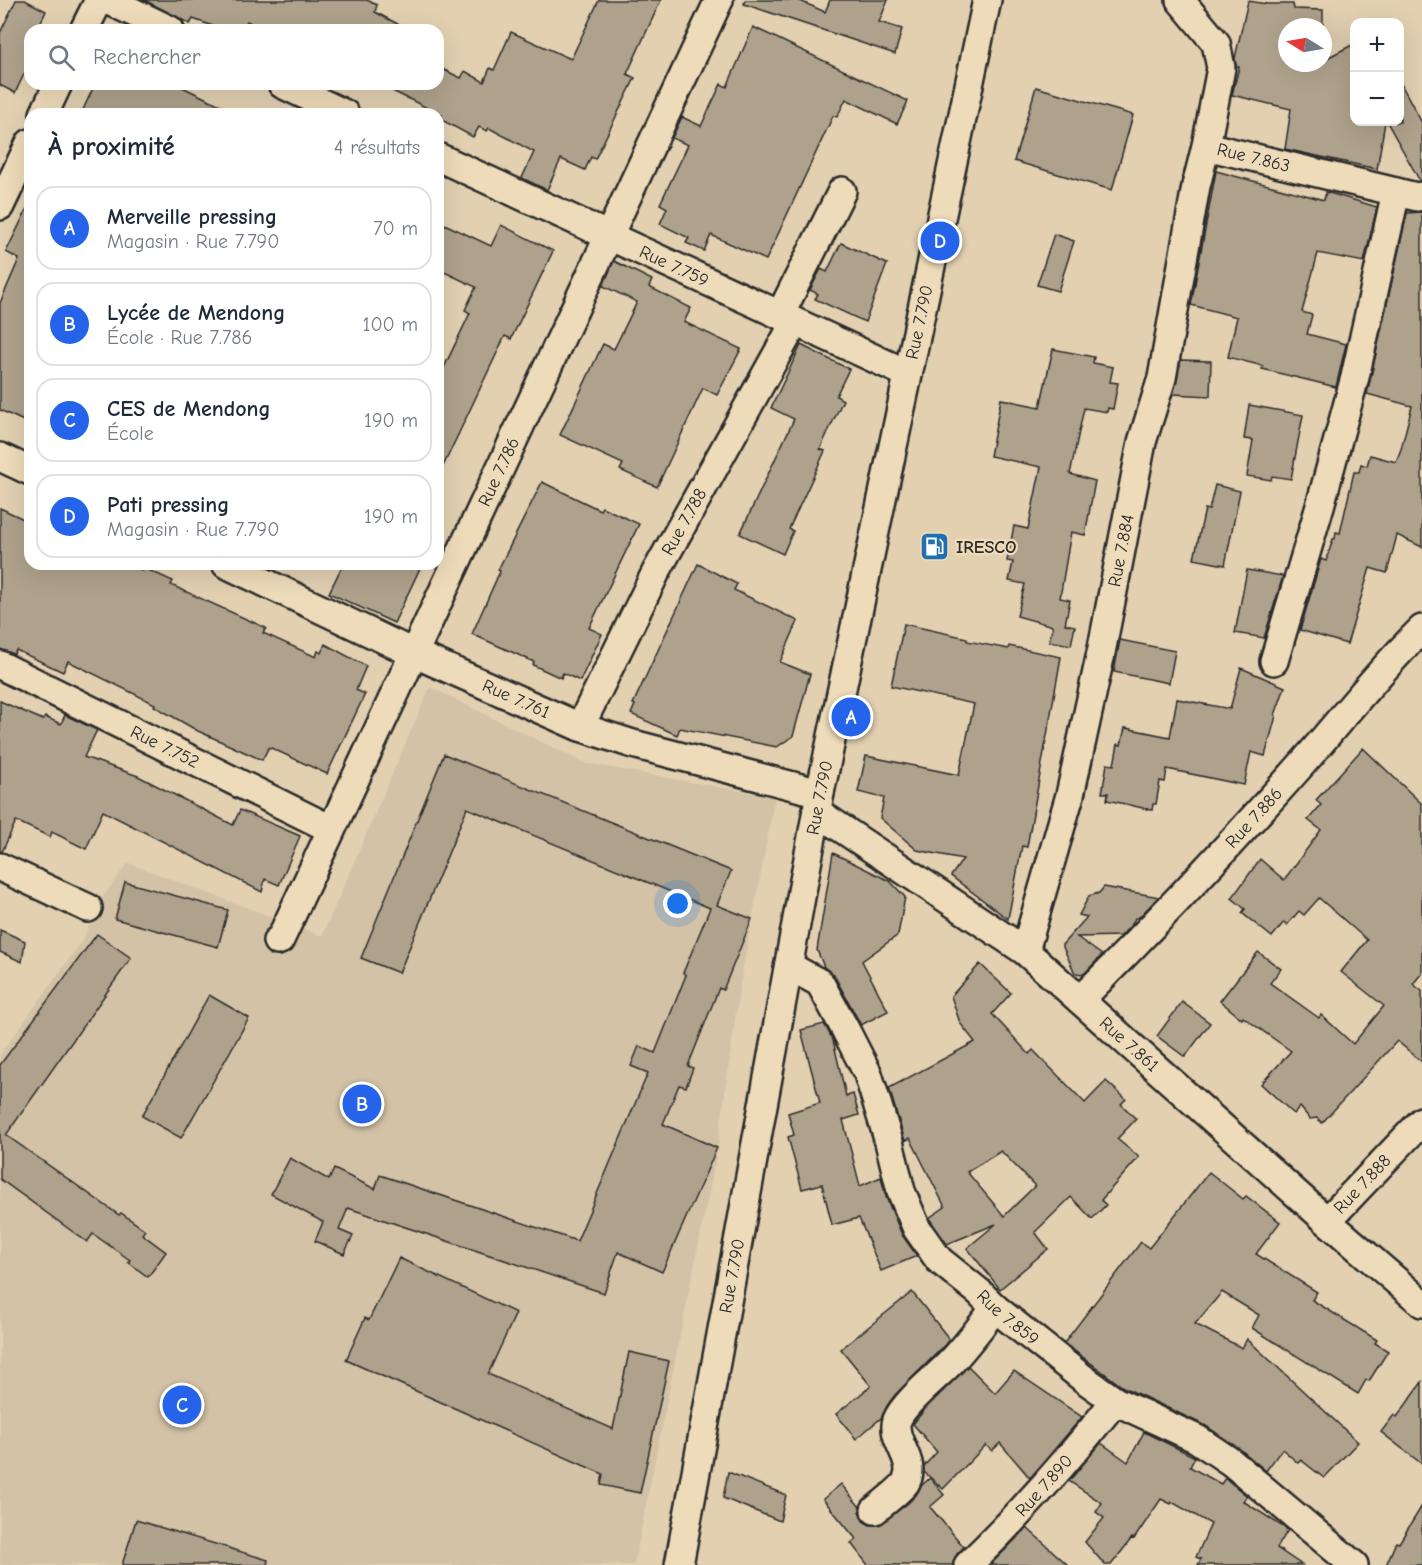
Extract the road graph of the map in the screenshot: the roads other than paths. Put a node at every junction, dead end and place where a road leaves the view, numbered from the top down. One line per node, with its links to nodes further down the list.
1 (99, 0): 6 (street)
2 (108, 0): 7 (street)
3 (719, 0): 18 (street, Rue 7.786)
4 (987, 0): 20 (street, Rue 7.790)
5 (1180, 0): 12 (street, Rue 7.863)
6 (87, 24)
7 (158, 24)
8 (55, 90): 10 (street)
9 (295, 90): 11 (street)
10 (47, 108)
11 (332, 108)
12 (1206, 146): 16 (street, Rue 7.863); 34 (street, Rue 7.884)
13 (24, 156): 17 (street)
14 (444, 160): 18 (street, Rue 7.759)
15 (842, 191): 19 (street, Rue 7.788)
16 (1409, 194): 26 (street)
17 (0, 206)
18 (610, 237): 19 (street, Rue 7.759); 25 (street, Rue 7.786)
19 (787, 318): 20 (street, Rue 7.759); 28 (street, Rue 7.788)
20 (908, 374): 29 (street, Rue 7.790)
21 (0, 457): 22 (street)
22 (24, 468)
23 (239, 570): 25 (street, Rue 7.761)
24 (1422, 629): 36 (street, Rue 7.886)
25 (413, 653): 28 (street, Rue 7.761); 30 (street, Rue 7.786)
26 (1274, 660)
27 (0, 665): 30 (street, Rue 7.752)
28 (580, 727): 29 (street, Rue 7.761)
29 (818, 802): 34 (street, Rue 7.861); 35 (street, Rue 7.790)
30 (331, 829): 33 (street, Rue 7.786)
31 (0, 867): 32 (street)
32 (88, 908)
33 (277, 941)
34 (1025, 951): 36 (street, Rue 7.861)
35 (789, 966): 40 (street, Rue 7.859); 43 (street, Rue 7.790)
36 (1080, 1000): 38 (street, Rue 7.861)
37 (1422, 1121): 38 (street, Rue 7.888)
38 (1328, 1221): 39 (street, Rue 7.861)
39 (1422, 1303)
40 (995, 1308): 41 (street, Rue 7.859); 42 (street)
41 (1115, 1401): 44 (street, Rue 7.890); 45 (street, Rue 7.859)
42 (875, 1510)
43 (679, 1565)
44 (968, 1565)
45 (1354, 1565)

